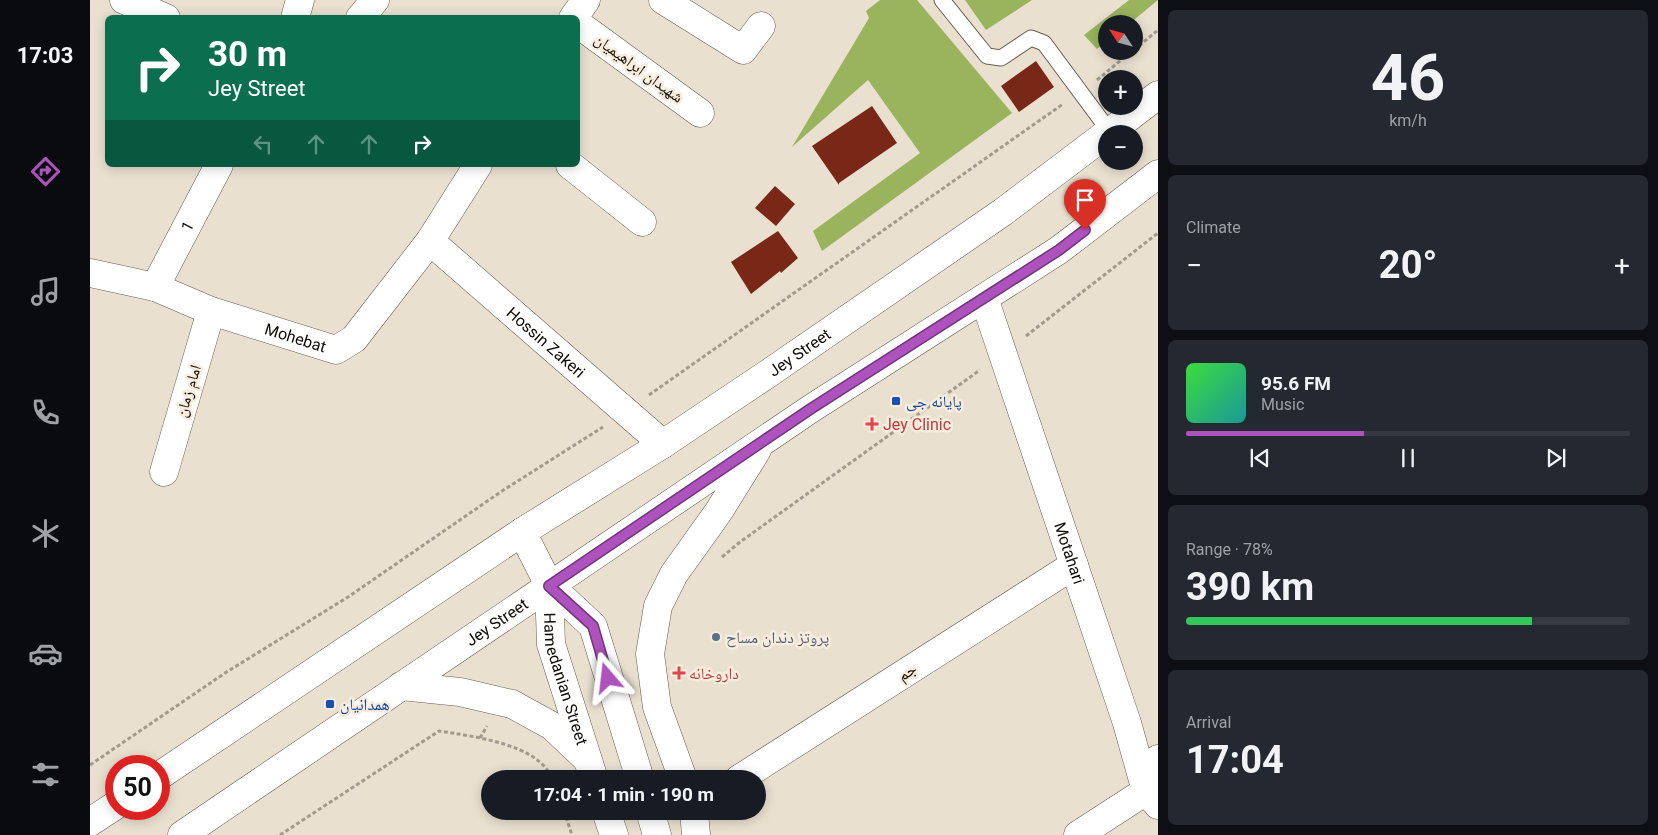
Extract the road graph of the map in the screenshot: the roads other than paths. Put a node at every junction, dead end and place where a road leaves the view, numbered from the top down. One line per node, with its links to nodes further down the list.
1 (124, 0): 7 (main road)
2 (300, 0): 8 (main road)
3 (375, 0): 9 (main road)
4 (586, 0): 10 (main road)
5 (663, 0): 12 (main road)
6 (942, 0): 15 (lane)
7 (159, 15)
8 (296, 15)
9 (362, 15)
10 (575, 15)
11 (580, 25): 14 (main road, شهیدان ابراهیمیان)
12 (761, 26)
13 (1158, 96): 16 (main road, Jey Street)
14 (700, 113)
15 (1102, 125)
16 (1119, 125)
17 (1098, 141): 29 (main road, Jey Street)
18 (218, 167): 25 (main road, 1)
19 (477, 167): 23 (main road, Mohebat)
20 (573, 167): 22 (main road)
21 (1154, 180): 26 (main road, Jey Street)
22 (642, 222)
23 (430, 241): 27 (main road, Mohebat); 29 (main road, Hossin Zakeri)
24 (90, 273): 25 (main road, Mohebat)
25 (155, 287): 27 (main road, Mohebat)
26 (984, 298): 28 (main road, Jey Street); 32 (main road, Motahari)
27 (212, 311): 30 (main road, امام زمان)
28 (762, 442): 33 (main road, Jey Street); 39 (main road)
29 (663, 444): 31 (main road, Jey Street)
30 (164, 472)
31 (522, 532): 33 (main road); 36 (main road, Jey Street)
32 (1074, 565): 40 (main road, جم); 41 (main road, Motahari)
33 (549, 586): 34 (main road, Jey Street); 37 (main road, Hamedanian Street); 38 (main road, Hamedanian Street)
34 (402, 686): 37 (main road); 47 (main road, Jey Street)
35 (1158, 759): 41 (main road)
36 (170, 769)
37 (591, 769)
38 (637, 770)
39 (680, 770)
40 (753, 770)
41 (1152, 798): 51 (main road)
42 (105, 812): 46 (main road)
43 (609, 820): 48 (main road)
44 (653, 820): 49 (main road)
45 (695, 820): 50 (main road)
46 (90, 822)
47 (182, 835)
48 (614, 835)
49 (658, 835)
50 (696, 835)
51 (1078, 835)

